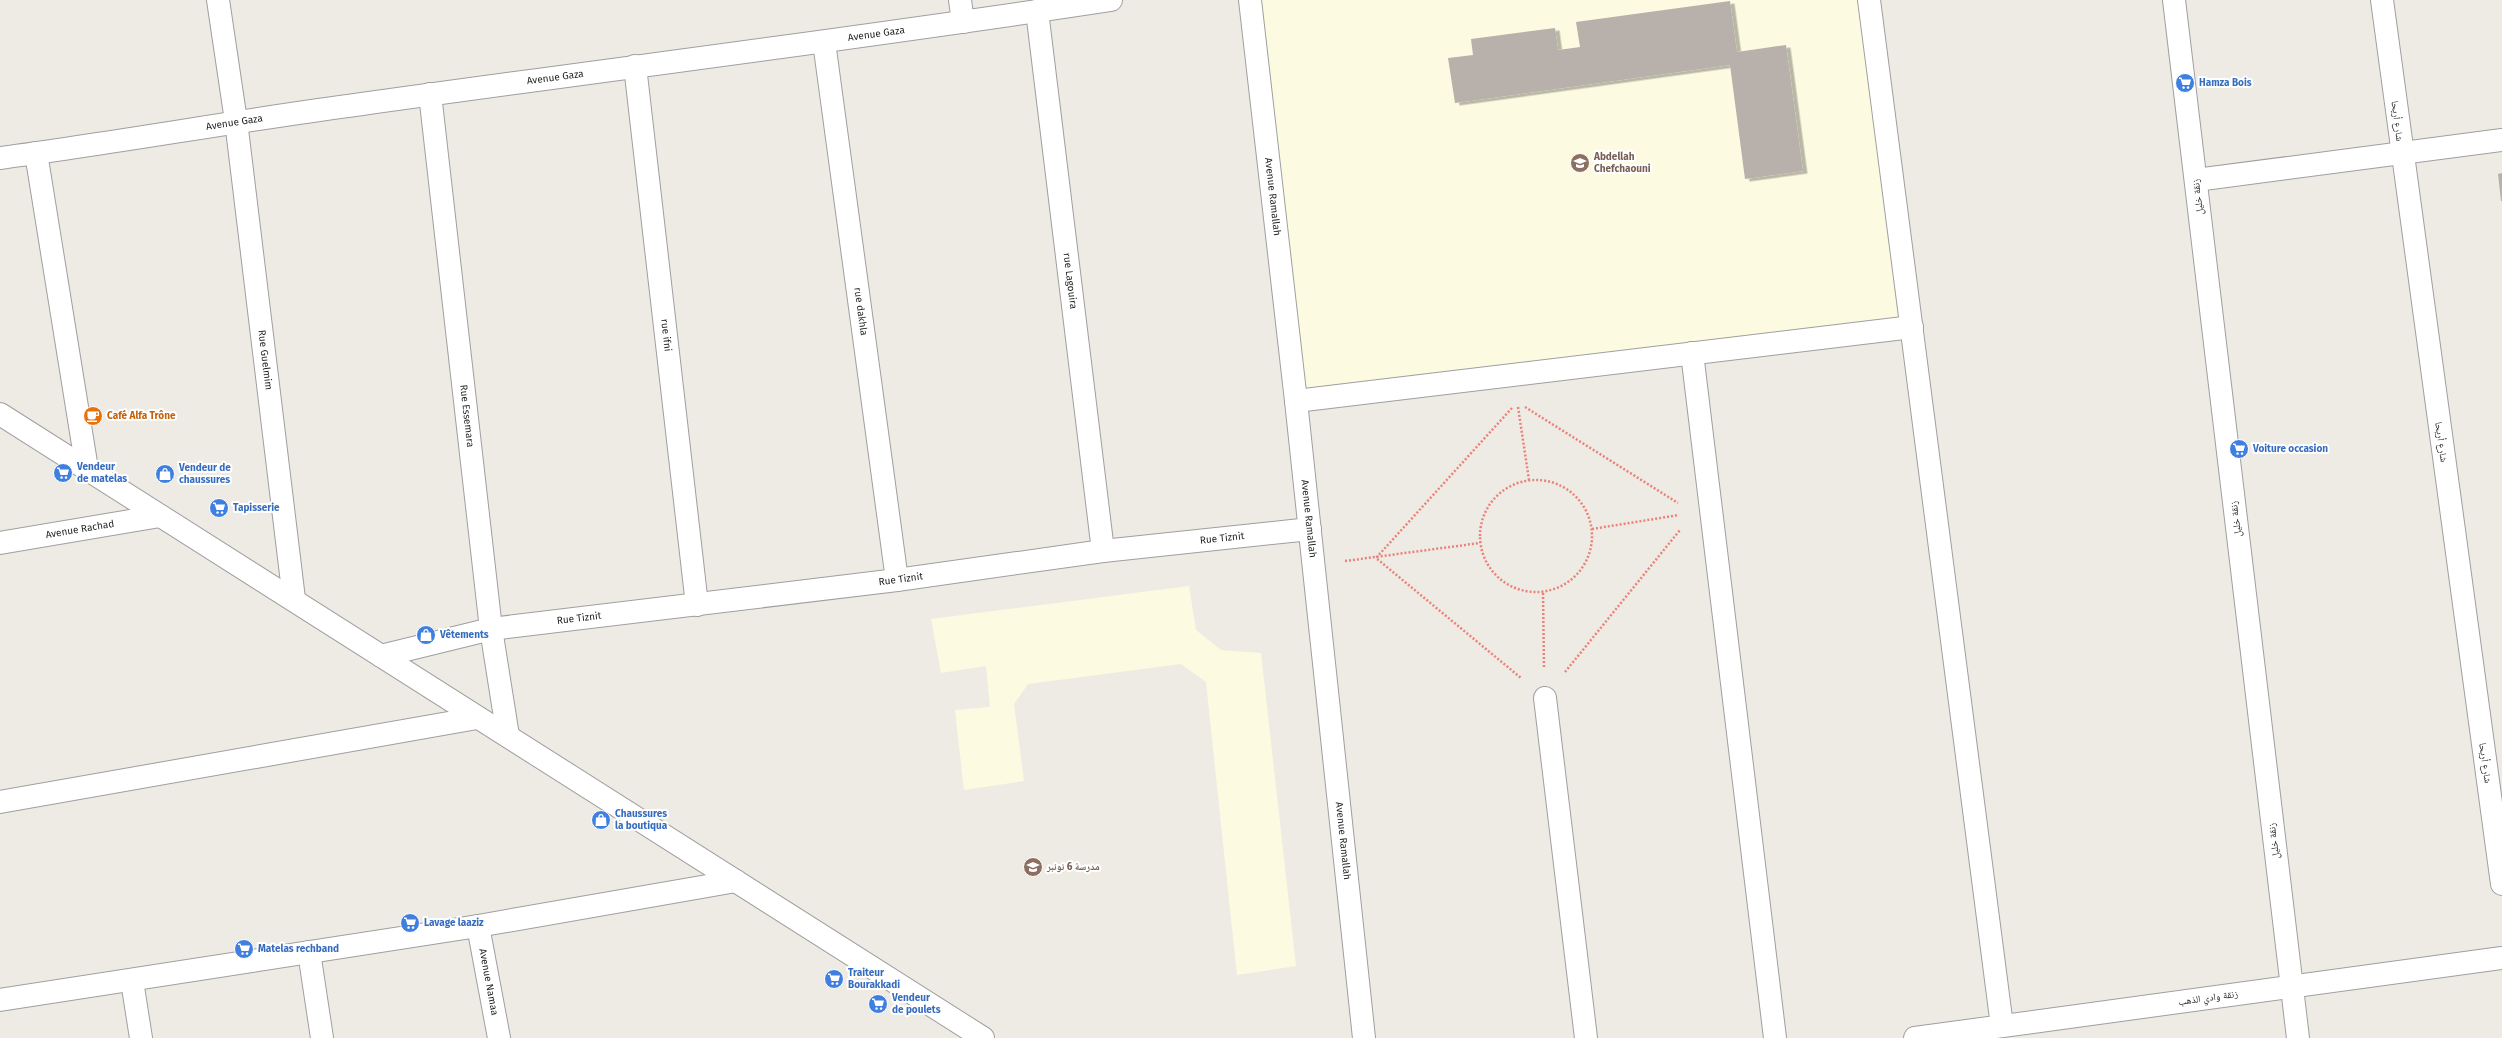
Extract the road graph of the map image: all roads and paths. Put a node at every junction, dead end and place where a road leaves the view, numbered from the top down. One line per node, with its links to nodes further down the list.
1 (218, 0): 13 (street, Rue Guelmim)
2 (960, 0): 9 (street)
3 (1110, 0): 8 (street, Avenue Gaza)
4 (1250, 0): 21 (street, Avenue Ramallah)
5 (1869, 0): 19 (street)
6 (2174, 0): 18 (street, زنقة خليل)
7 (2382, 0): 16 (street, شارع أريحا)
8 (1037, 11): 9 (street, Avenue Gaza); 32 (street, rue Lagouira)
9 (963, 22): 10 (street, Avenue Gaza)
10 (824, 42): 11 (street, Avenue Gaza); 35 (street, rue dakhla)
11 (635, 66): 12 (street, Avenue Gaza); 38 (street, rue ifni)
12 (430, 94): 13 (street, Avenue Gaza); 39 (street, Rue Essemara)
13 (236, 121): 15 (street, Avenue Gaza); 37 (street, Rue Guelmim)
14 (2502, 140): 16 (street)
15 (36, 153): 17 (street, Avenue Gaza); 24 (street)
16 (2401, 153): 18 (street); 46 (street, شارع أريحا)
17 (0, 158)
18 (2196, 180): 51 (street, زنقة خليل)
19 (1912, 327): 20 (street); 53 (street)
20 (1692, 353): 21 (street); 26 (street)
21 (1296, 400): 28 (street, Avenue Ramallah)
22 (1518, 402): 25 (path); 26 (path); 33 (path)
23 (0, 414): 24 (street)
24 (87, 470): 27 (street)
25 (1529, 480): 29 (path); 31 (path)
26 (1702, 512): 29 (path); 41 (path); 60 (street)
27 (160, 516): 30 (street, Avenue Rachad); 37 (street)
28 (1310, 528): 32 (street, Rue Tiznit); 34 (street, Avenue Ramallah)
29 (1592, 529): 36 (path)
30 (0, 543)
31 (1480, 543): 33 (path); 36 (path)
32 (1103, 551): 35 (street, Rue Tiznit)
33 (1376, 558): 34 (path); 41 (path)
34 (1313, 565): 58 (street, Avenue Ramallah)
35 (897, 580): 38 (street, Rue Tiznit)
36 (1543, 593): 41 (path)
37 (294, 599): 40 (street)
38 (697, 605): 39 (street, Rue Tiznit)
39 (491, 629): 40 (street, Rue Tiznit); 43 (street, Rue Essemara)
40 (381, 656): 42 (street)
41 (1545, 698): 59 (street)
42 (477, 718): 43 (street); 44 (street)
43 (508, 736): 45 (street)
44 (0, 802)
45 (736, 881): 47 (street); 57 (street)
46 (2502, 884)
47 (478, 926): 48 (street); 56 (street, Avenue Namaa)
48 (309, 952): 50 (street); 55 (street)
49 (2502, 958): 51 (street, زنقة وادي الذهب)
50 (132, 982): 52 (street); 54 (street)
51 (2292, 987): 53 (street, زنقة وادي الذهب); 62 (street, زنقة خليل)
52 (0, 1000)
53 (2002, 1026): 61 (street, زنقة وادي الذهب)
54 (141, 1038)
55 (322, 1038)
56 (499, 1038)
57 (983, 1038)
58 (1364, 1038)
59 (1586, 1038)
60 (1775, 1038)
61 (1915, 1038)
62 (2298, 1038)

